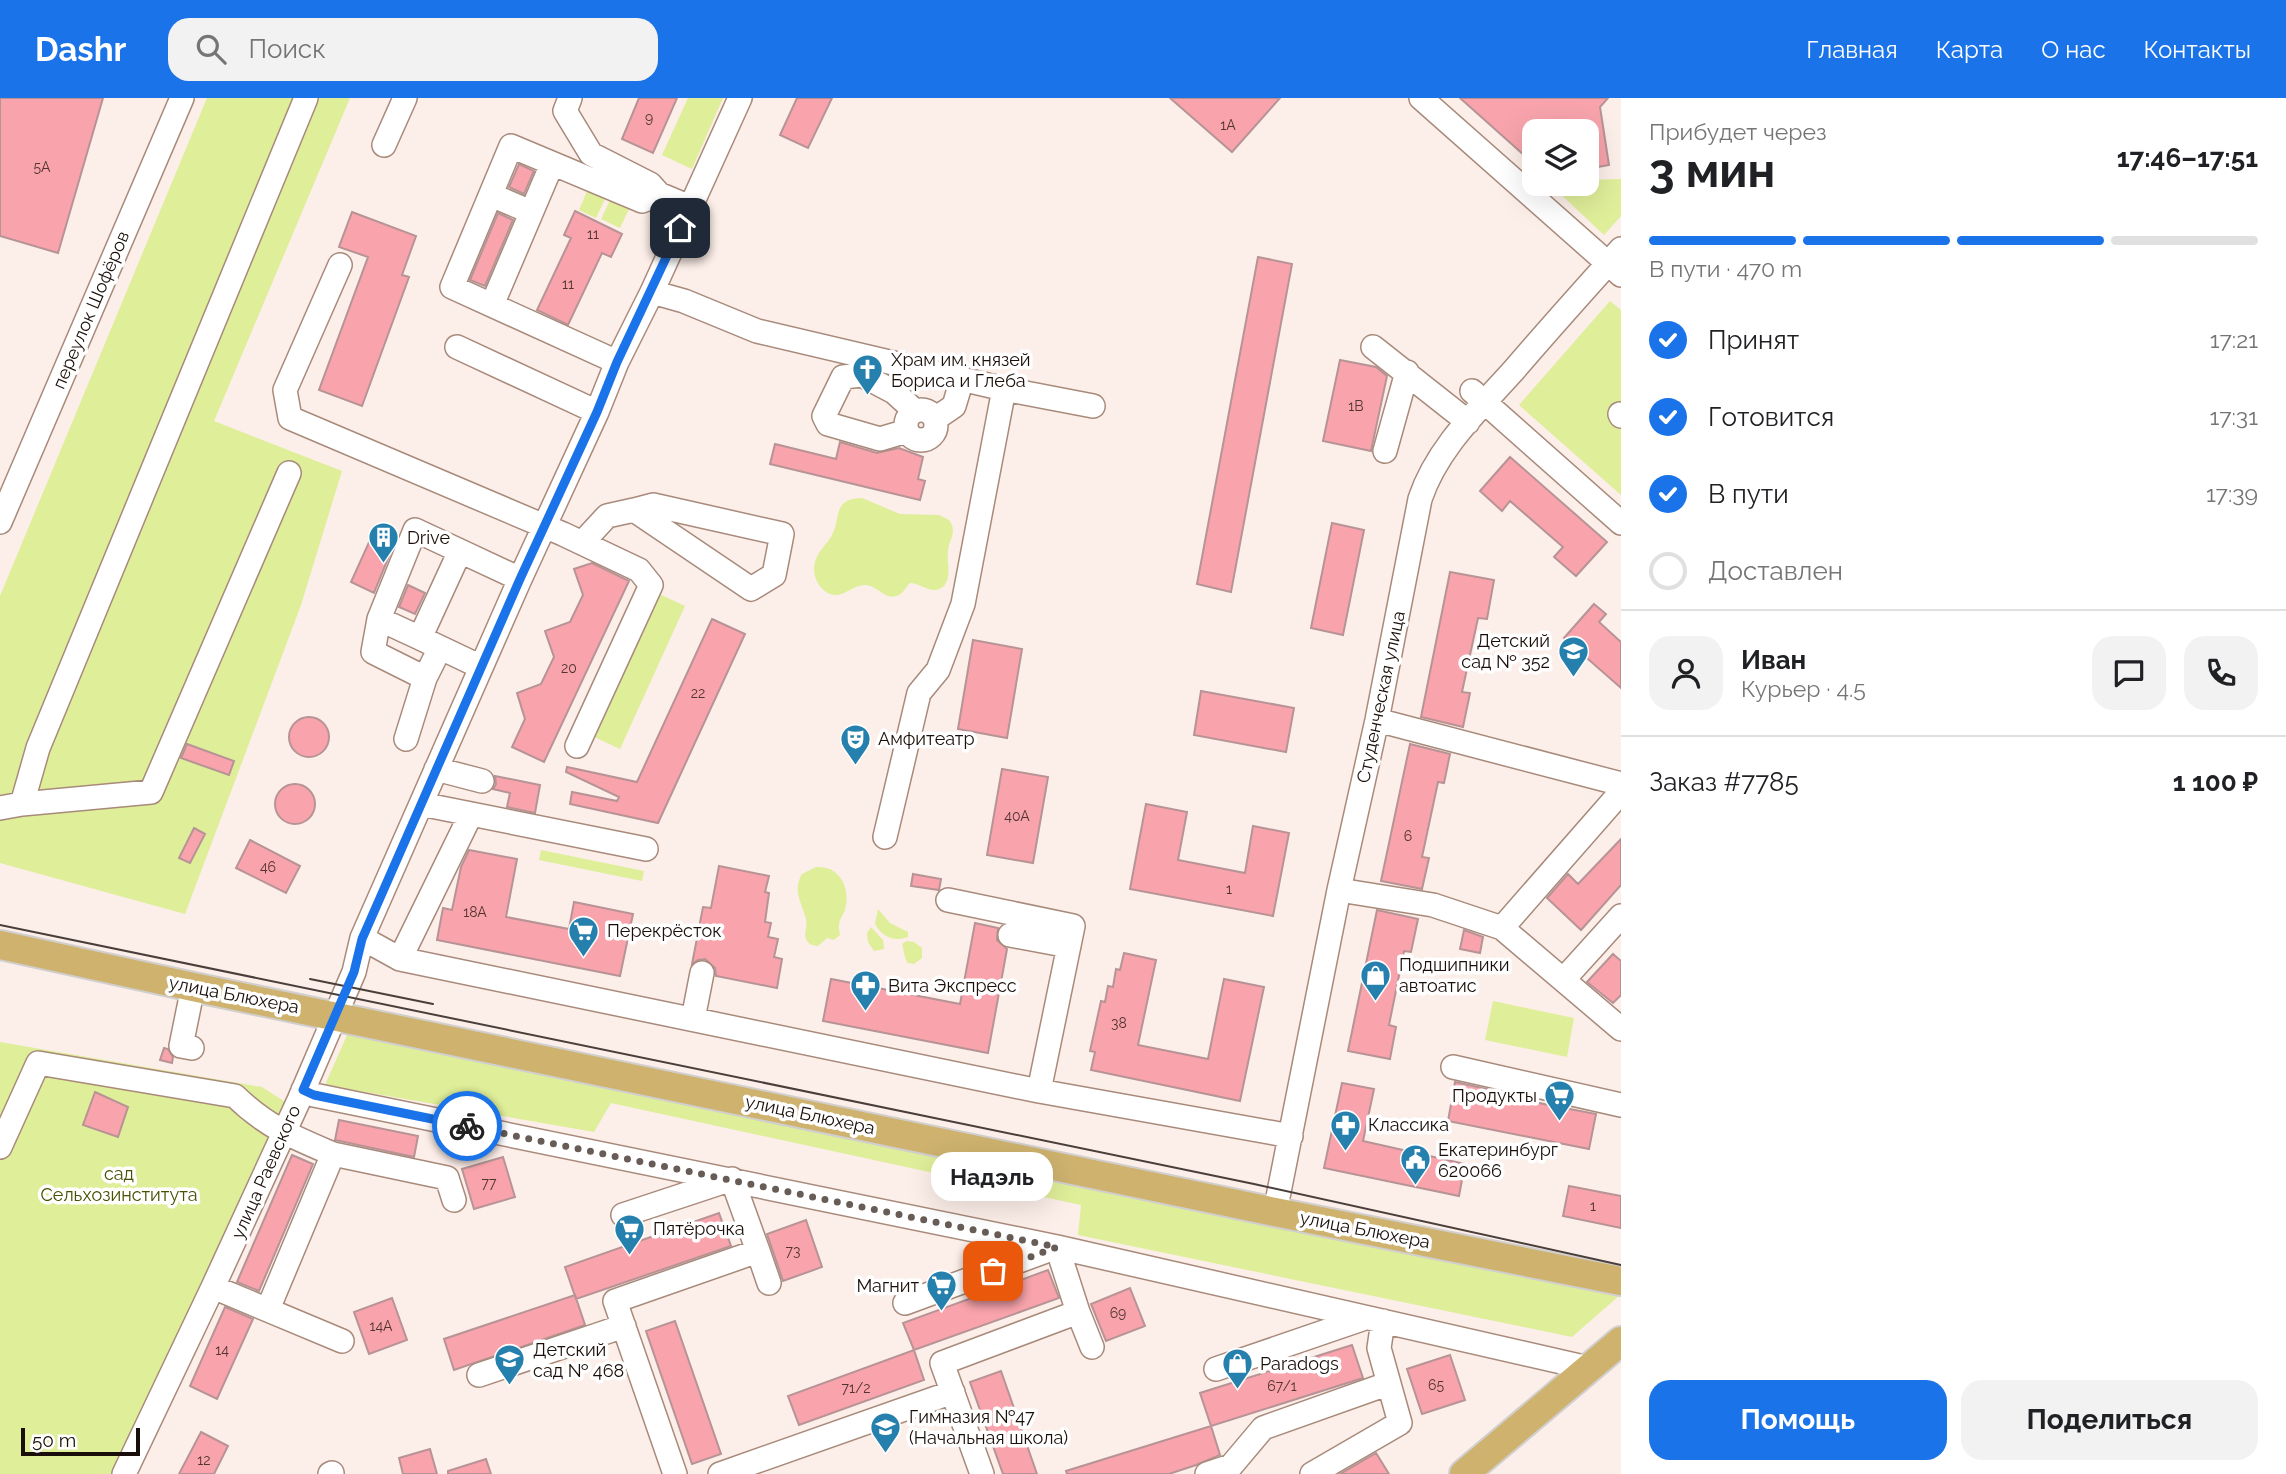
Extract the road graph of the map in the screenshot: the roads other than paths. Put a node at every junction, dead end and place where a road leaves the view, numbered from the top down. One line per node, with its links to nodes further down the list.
1 (182, 98): 31 (street, переулок Шофёров)
2 (306, 98): 49 (street)
3 (405, 98): 7 (street)
4 (570, 98): 10 (street)
5 (740, 98): 11 (street, улица Раевского)
6 (1421, 98): 13 (street)
7 (384, 145)
8 (552, 164): 9 (street); 10 (street); 12 (street)
9 (491, 194): 12 (street); 16 (street)
10 (659, 194): 11 (street)
11 (690, 206): 15 (street, улица Раевского)
12 (531, 212): 16 (street)
13 (1617, 262): 23 (street, Студенческая улица)
14 (340, 265): 33 (street)
15 (652, 292): 19 (street, улица Раевского); 21 (street)
16 (492, 305): 19 (street)
17 (1373, 346): 20 (street)
18 (457, 347): 25 (street)
19 (617, 362): 25 (street, улица Раевского)
20 (1407, 372): 27 (street); 28 (street)
21 (962, 379): 22 (street); 26 (street)
22 (1003, 389): 24 (street); 51 (street)
23 (1478, 397): 27 (street, Студенческая улица); 32 (street)
24 (1093, 406)
25 (597, 412): 33 (street, улица Раевского)
26 (919, 421)
27 (1468, 422): 41 (street, Студенческая улица)
28 (1385, 450)
29 (289, 473): 49 (street)
30 (634, 510): 30 (street); 34 (street)
31 (0, 522)
32 (1621, 523)
33 (545, 526): 34 (street); 36 (street, улица Раевского)
34 (582, 543): 43 (street)
35 (460, 551): 36 (street); 37 (street); 38 (street)
36 (520, 579): 39 (street, улица Раевского)
37 (379, 619): 38 (street); 40 (street)
38 (430, 643): 39 (street); 40 (street)
39 (481, 667): 44 (street, улица Раевского)
40 (425, 678): 42 (street)
41 (1377, 720): 46 (street); 53 (street, Студенческая улица)
42 (406, 739)
43 (577, 746)
44 (436, 769): 45 (street); 48 (street, улица Раевского)
45 (482, 781)
46 (1621, 784)
47 (1621, 792): 56 (street)
48 (421, 804): 50 (street); 58 (street, улица Раевского)
49 (11, 806)
50 (471, 814): 52 (street); 61 (street)
51 (885, 837)
52 (646, 849)
53 (1339, 890): 56 (street); 74 (street, Студенческая улица)
54 (948, 900): 60 (street)
55 (1621, 916): 63 (street)
56 (1502, 928): 63 (street)
57 (1010, 935): 60 (street)
58 (362, 939): 61 (street); 65 (street, улица Раевского)
59 (0, 945): 64 (main road, улица Блюхера)
60 (1069, 946): 71 (street)
61 (400, 959): 66 (street)
62 (702, 973): 66 (street)
63 (1564, 979): 67 (street)
64 (193, 987): 65 (main road, улица Блюхера); 68 (street)
65 (335, 1016): 70 (street, улица Раевского); 79 (main road, улица Блюхера)
66 (693, 1020): 71 (street)
67 (1621, 1029)
68 (192, 1048)
69 (1453, 1067): 72 (street)
70 (303, 1090): 73 (street, улица Раевского); 77 (street)
71 (1040, 1091): 74 (street)
72 (1621, 1105)
73 (284, 1133): 75 (street); 76 (street); 85 (street, улица Раевского)
74 (1291, 1136): 79 (street, Студенческая улица)
75 (0, 1147)
76 (333, 1154): 78 (street); 87 (street)
77 (732, 1179): 80 (street); 81 (street); 82 (street)
78 (454, 1200)
79 (1275, 1212): 83 (main road, улица Блюхера)
80 (623, 1215)
81 (1057, 1247): 86 (street); 88 (street); 89 (street)
82 (758, 1251): 84 (street); 90 (street)
83 (1621, 1281)
84 (769, 1283)
85 (214, 1287): 87 (street); 99 (street, улица Раевского)
86 (905, 1303)
87 (268, 1309): 92 (street)
88 (1079, 1312): 93 (street); 98 (street)
89 (1375, 1320): 94 (street); 95 (street); 97 (street)
90 (624, 1326): 96 (street); 100 (street)
91 (1621, 1340): 94 (main road)
92 (342, 1341)
93 (1092, 1347)
94 (1588, 1368): 105 (main road)
95 (1216, 1369)
96 (480, 1375)
97 (1387, 1384): 103 (street); 104 (street)
98 (953, 1392): 101 (street); 102 (street)
99 (124, 1474)
100 (675, 1474)
101 (720, 1474)
102 (982, 1474)
103 (1207, 1474)
104 (1312, 1474)
105 (1464, 1474)

